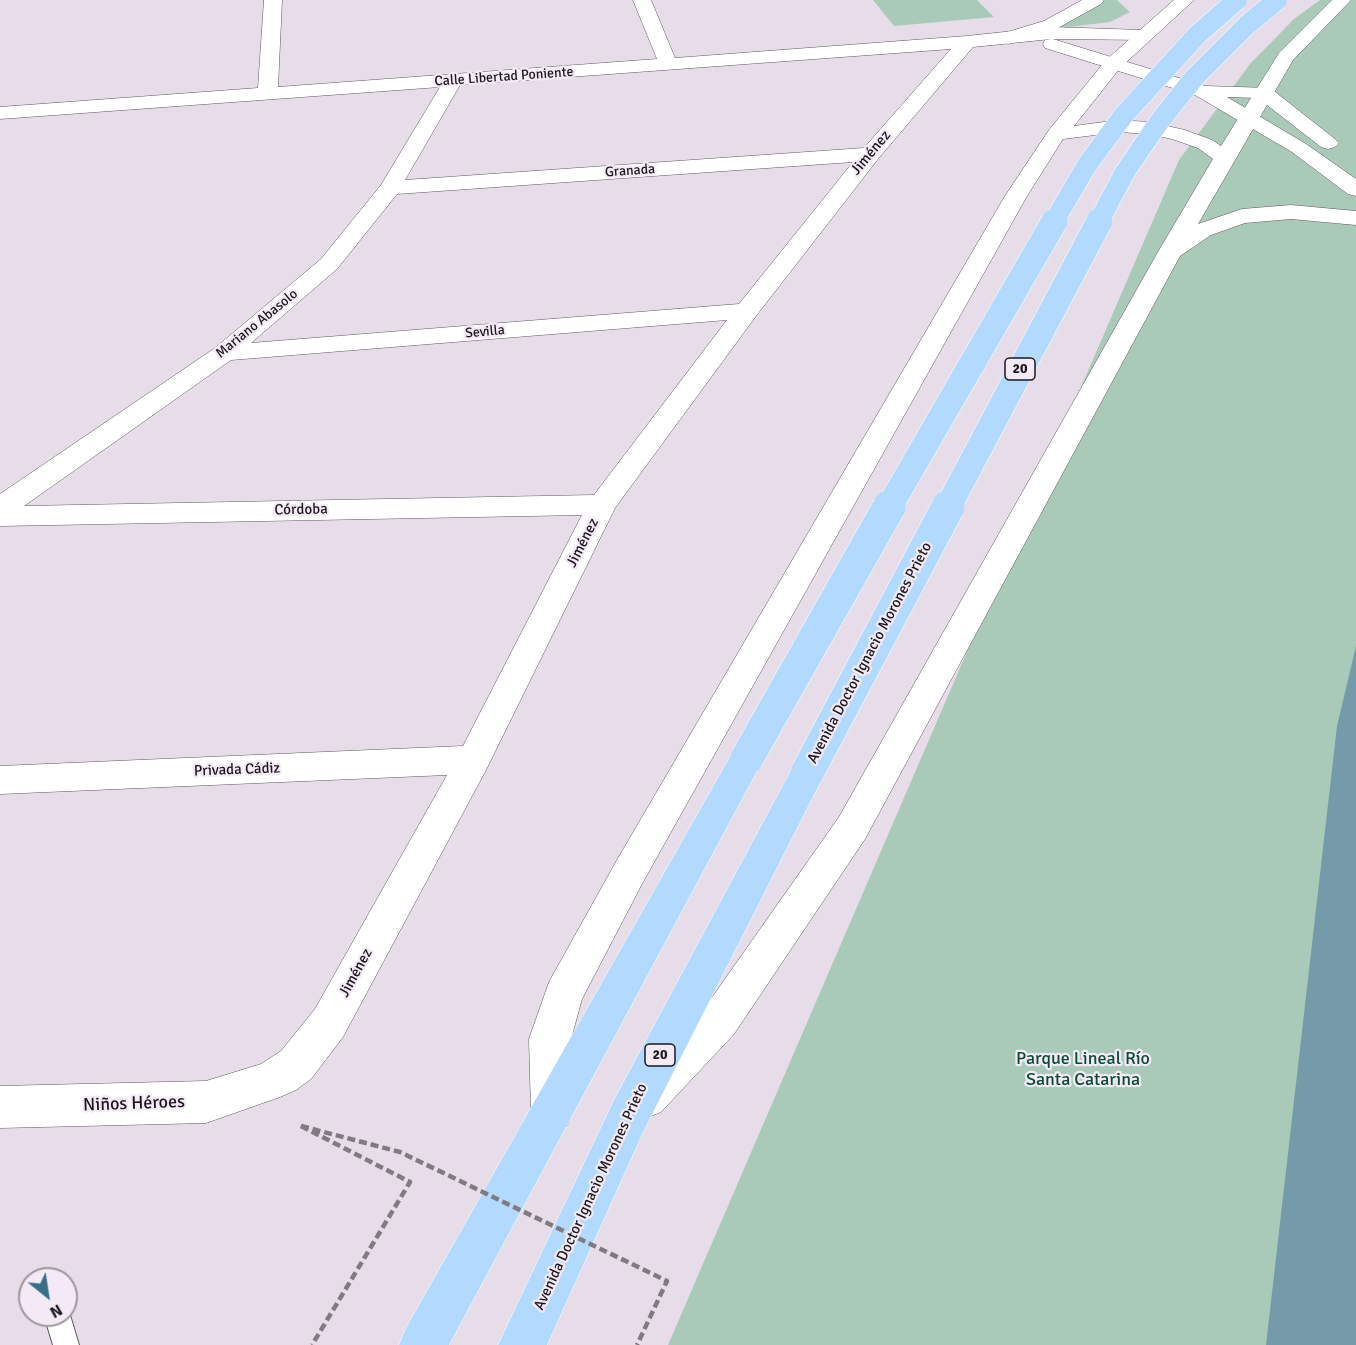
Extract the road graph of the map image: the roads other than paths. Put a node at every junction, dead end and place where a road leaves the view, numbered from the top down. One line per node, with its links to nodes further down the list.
1 (273, 0): 15 (street)
2 (642, 0): 12 (street)
3 (1095, 0): 9 (street)
4 (1237, 0): 35 (main road, bridge)
5 (1277, 0): 36 (main road, Avenida Doctor Ignacio Morones Prieto / 20, bridge)
6 (1342, 0): 16 (street, 20)
7 (1168, 6): 8 (street)
8 (1143, 36): 9 (street, Calle Libertad Poniente); 11 (street)
9 (1008, 38): 10 (street, Calle Libertad Poniente); 11 (street, Calle Libertad Poniente)
10 (967, 42): 12 (street, Calle Libertad Poniente); 19 (street, Jiménez)
11 (1113, 64): 14 (street, Calle Libertad Poniente); 18 (street)
12 (669, 65): 13 (street, Calle Libertad Poniente)
13 (453, 81): 15 (street, Calle Libertad Poniente); 22 (street, Mariano Abasolo)
14 (1202, 91): 16 (street); 16 (street)
15 (268, 93): 17 (street, Calle Libertad Poniente)
16 (1256, 104): 20 (street); 21 (street, 20); 23 (street)
17 (0, 113)
18 (1056, 134): 21 (street); 35 (street)
19 (870, 154): 22 (street, Granada); 26 (street, Jiménez)
20 (1347, 157)
21 (1225, 158): 25 (street, 20)
22 (390, 188): 27 (street, Mariano Abasolo)
23 (1356, 189)
24 (1356, 218): 25 (street)
25 (1170, 252): 36 (street, 20)
26 (747, 311): 27 (street, Sevilla); 28 (street, Jiménez)
27 (224, 352): 29 (street, Mariano Abasolo)
28 (602, 505): 30 (street, Córdoba); 31 (street, Jiménez)
29 (0, 508)
30 (0, 516)
31 (474, 760): 32 (street, Privada Cádiz); 33 (street, Jiménez)
32 (0, 780)
33 (265, 1083): 34 (street, Niños Héroes)
34 (0, 1107)
35 (552, 1111): 39 (main road)
36 (628, 1115): 40 (main road, Avenida Doctor Ignacio Morones Prieto / 20)
37 (61, 1327): 38 (lane)
38 (66, 1345)
39 (423, 1345)
40 (522, 1345)

